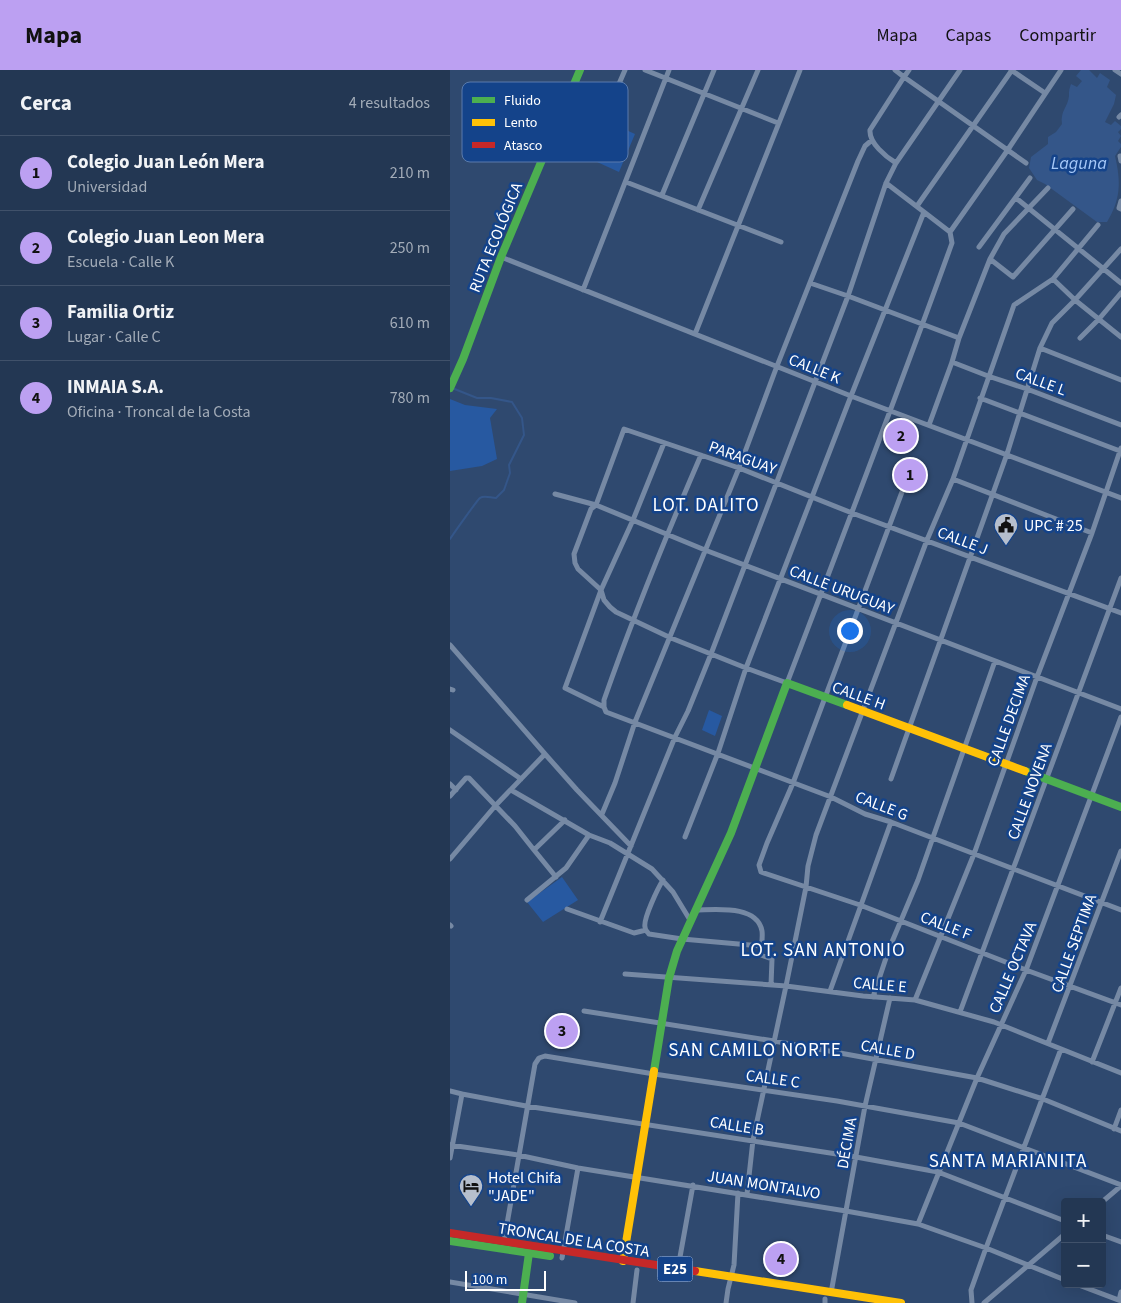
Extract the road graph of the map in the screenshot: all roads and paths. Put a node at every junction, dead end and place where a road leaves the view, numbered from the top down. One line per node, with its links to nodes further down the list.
1 (580, 70): 17 (main road, RUTA ECOLÓGICA)
2 (625, 70): 18 (street)
3 (645, 70): 16 (street)
4 (669, 70): 16 (street)
5 (714, 70): 19 (street)
6 (758, 70): 22 (street)
7 (800, 70): 23 (street)
8 (895, 70): 15 (street)
9 (909, 70): 15 (street)
10 (960, 70): 21 (street)
11 (1012, 70): 20 (street); 24 (street)
12 (1061, 70): 20 (street)
13 (1116, 70): 14 (street)
14 (1121, 74)
15 (904, 77): 21 (street); 25 (street)
16 (666, 78): 19 (street); 31 (street)
17 (575, 82)
18 (620, 82)
19 (704, 93): 22 (street); 34 (street)
20 (1045, 93): 26 (street)
21 (938, 102): 24 (street); 28 (street)
22 (742, 109): 23 (street); 41 (street)
23 (778, 123): 43 (street)
24 (973, 126): 26 (street); 37 (street)
25 (872, 140): 28 (street); 55 (street)
26 (1007, 151): 29 (street); 46 (street)
27 (541, 162): 51 (main road, RUTA ECOLÓGICA)
28 (896, 163): 32 (street)
29 (1026, 163)
30 (1030, 178): 35 (street)
31 (626, 182): 34 (street); 57 (street)
32 (886, 183): 37 (street); 59 (street)
33 (1048, 188): 38 (street)
34 (662, 195): 41 (street)
35 (1016, 198): 38 (street); 48 (street)
36 (1121, 201): 40 (street)
37 (917, 206): 42 (street)
38 (1028, 207): 45 (street); 52 (street)
39 (1073, 209): 45 (street)
40 (1121, 209)
41 (698, 210): 43 (street)
42 (924, 212): 46 (street); 61 (street)
43 (738, 225): 47 (street); 64 (street)
44 (1098, 225): 49 (street)
45 (1055, 229): 49 (street); 52 (street)
46 (950, 232): 63 (street)
47 (781, 242)
48 (979, 246)
49 (1078, 248): 53 (street); 54 (street)
50 (1121, 248): 53 (street)
51 (501, 257): 57 (street, CALLE K); 74 (main road, RUTA ECOLÓGICA)
52 (990, 260): 66 (street)
53 (1103, 269): 56 (street); 60 (street)
54 (1053, 279): 60 (street); 71 (street)
55 (810, 283): 59 (street); 70 (street)
56 (1121, 283)
57 (583, 290): 64 (street, CALLE K)
58 (1121, 293): 62 (street)
59 (848, 296): 61 (street); 72 (street)
60 (1075, 300): 62 (street); 68 (street)
61 (886, 311): 63 (street); 76 (street)
62 (1099, 319): 65 (street); 67 (street)
63 (923, 324): 66 (street); 78 (street)
64 (695, 334): 70 (street, CALLE K)
65 (1121, 336)
66 (959, 338): 69 (street)
67 (1080, 338)
68 (1040, 348): 73 (street); 75 (street)
69 (952, 362): 71 (street, CALLE L); 80 (street)
70 (777, 366): 72 (street, CALLE K); 88 (street)
71 (988, 376): 75 (street, CALLE L); 77 (street)
72 (816, 380): 76 (street, CALLE K); 90 (street)
73 (1121, 380)
74 (450, 388)
75 (1027, 389): 79 (street); 81 (street, CALLE L)
76 (851, 396): 78 (street, CALLE K); 95 (street)
77 (980, 398): 79 (street); 83 (street)
78 (890, 409): 80 (street, CALLE K); 98 (street)
79 (1020, 413): 85 (street); 86 (street)
80 (929, 425): 83 (street, CALLE K)
81 (1121, 425)
82 (624, 429): 84 (street, PARAGUAY); 97 (street, CALLE H)
83 (966, 438): 86 (street, CALLE K); 89 (street)
84 (664, 443): 87 (street, PARAGUAY); 99 (street)
85 (1120, 449): 92 (street, CALLE DECIMA)
86 (1007, 454): 92 (street, CALLE K); 94 (street)
87 (701, 455): 88 (street, PARAGUAY); 102 (street)
88 (739, 468): 90 (street, PARAGUAY); 104 (street)
89 (953, 478): 94 (street); 103 (street)
90 (777, 482): 95 (street, PARAGUAY); 106 (street)
91 (902, 492): 100 (street)
92 (1105, 492): 96 (street, CALLE K); 101 (street, CALLE DECIMA)
93 (555, 494): 97 (street, CALLE URUGUAY)
94 (992, 495): 101 (street); 105 (street)
95 (814, 496): 98 (street, PARAGUAY); 108 (street)
96 (1121, 498)
97 (596, 505): 99 (street, CALLE URUGUAY); 109 (street, CALLE H)
98 (852, 513): 100 (street, CALLE J); 111 (street)
99 (632, 520): 102 (street, CALLE URUGUAY); 109 (street)
100 (889, 527): 103 (street, CALLE J); 112 (street)
101 (1092, 532): 110 (street, CALLE DECIMA)
102 (666, 534): 104 (street, CALLE URUGUAY); 115 (street)
103 (928, 540): 105 (street, CALLE J); 116 (street)
104 (705, 550): 106 (street, CALLE URUGUAY); 117 (street)
105 (971, 557): 110 (street, CALLE J); 118 (street)
106 (745, 566): 108 (street, CALLE URUGUAY); 120 (street)
107 (1121, 578): 113 (street, CALLE NOVENA)
108 (781, 579): 111 (street, CALLE URUGUAY); 122 (street)
109 (601, 590): 115 (street, CALLE H); 127 (street, CALLE G)
110 (1069, 592): 113 (street, CALLE J); 123 (street, CALLE DECIMA)
111 (821, 594): 112 (street, CALLE URUGUAY); 124 (street)
112 (857, 608): 116 (street, CALLE URUGUAY); 126 (street)
113 (1110, 609): 114 (street, CALLE J); 125 (street, CALLE NOVENA)
114 (1121, 613)
115 (632, 620): 117 (street, CALLE H); 127 (street)
116 (896, 623): 118 (street, CALLE URUGUAY); 129 (street)
117 (670, 638): 120 (street, CALLE H); 131 (street)
118 (941, 640): 121 (street, CALLE URUGUAY); 132 (street)
119 (450, 645): 137 (street)
120 (712, 654): 122 (street, CALLE H); 134 (street)
121 (995, 661): 123 (street, CALLE URUGUAY); 135 (street)
122 (746, 668): 124 (street, CALLE H); 136 (street)
123 (1037, 677): 125 (street, CALLE URUGUAY); 138 (street, CALLE DECIMA)
124 (787, 682): 126 (main road, CALLE H); 139 (main road)
125 (1078, 693): 128 (street, CALLE URUGUAY); 142 (street, CALLE NOVENA)
126 (824, 696): 129 (main road, CALLE H); 143 (street)
127 (604, 707): 131 (street, CALLE G)
128 (1121, 709)
129 (863, 711): 132 (main road, CALLE H); 149 (street)
130 (1121, 717): 148 (street, CALLE OCTAVA)
131 (635, 722): 134 (street, CALLE G); 152 (street)
132 (910, 728): 135 (main road, CALLE H); 141 (street)
133 (450, 730): 140 (street)
134 (675, 737): 136 (street, CALLE G); 158 (street)
135 (964, 749): 138 (main road, CALLE H); 157 (street)
136 (718, 753): 139 (street, CALLE G); 156 (street)
137 (545, 754): 140 (street); 152 (street)
138 (1006, 764): 142 (main road, CALLE H); 162 (street, CALLE DECIMA)
139 (754, 768): 143 (street, CALLE G); 173 (main road)
140 (521, 779): 146 (street)
141 (891, 779)
142 (1046, 779): 148 (main road, CALLE H); 164 (street, CALLE NOVENA)
143 (793, 783): 149 (street, CALLE G); 167 (street, CALLE F)
144 (450, 784): 145 (street)
145 (456, 790): 147 (street); 150 (street)
146 (511, 790): 150 (street); 153 (street)
147 (450, 796)
148 (1091, 796): 151 (main road, CALLE H); 168 (street, CALLE OCTAVA)
149 (831, 797): 154 (street, CALLE G); 167 (street)
150 (496, 805): 159 (street); 163 (street)
151 (1121, 807)
152 (602, 814): 158 (street)
153 (565, 820): 155 (street); 159 (street)
154 (891, 822): 157 (street, CALLE G); 171 (street)
155 (589, 835): 161 (street); 165 (street)
156 (685, 837)
157 (933, 838): 162 (street, CALLE G); 176 (street)
158 (631, 846): 161 (street)
159 (534, 850): 165 (street)
160 (1121, 851): 170 (street, CALLE SEPTIMA)
161 (628, 854): 166 (street); 177 (street)
162 (974, 854): 164 (street, CALLE G); 179 (street, CALLE DECIMA)
163 (450, 859)
164 (1014, 869): 168 (street, CALLE G); 182 (street, CALLE NOVENA)
165 (556, 877): 169 (street)
166 (663, 880): 175 (street); 178 (street)
167 (806, 887): 171 (street, CALLE F); 187 (street)
168 (1058, 887): 170 (street, CALLE G); 183 (street, CALLE OCTAVA)
169 (527, 900)
170 (1101, 903): 174 (street, CALLE G); 188 (street, CALLE SEPTIMA)
171 (860, 905): 176 (street, CALLE F); 190 (street)
172 (567, 909): 177 (street)
173 (695, 910): 175 (main road); 181 (street)
174 (1121, 910)
175 (690, 920): 180 (main road)
176 (900, 921): 179 (street, CALLE F); 191 (street)
177 (600, 922): 178 (street)
178 (646, 930): 180 (street)
179 (941, 935): 182 (street, CALLE F); 193 (street, CALLE DECIMA)
180 (682, 939): 181 (street); 185 (main road)
181 (761, 946): 186 (street)
182 (982, 952): 183 (street, CALLE F); 196 (street, CALLE NOVENA)
183 (1026, 970): 188 (street, CALLE F); 198 (street, CALLE OCTAVA)
184 (625, 974): 185 (street, CALLE E)
185 (669, 978): 186 (street, CALLE E); 197 (main road)
186 (771, 985): 187 (street, CALLE E)
187 (786, 986): 190 (street, CALLE E); 199 (street)
188 (1071, 987): 194 (street, CALLE F); 200 (street, CALLE SEPTIMA)
189 (1121, 988): 194 (street)
190 (830, 991): 191 (street, CALLE E)
191 (873, 997): 192 (street, CALLE E)
192 (890, 998): 193 (street, CALLE E); 202 (street, DÉCIMA)
193 (915, 1000): 196 (street, CALLE E)
194 (1118, 1004): 203 (street)
195 (584, 1011): 197 (street, CALLE D)
196 (960, 1012): 198 (street, CALLE E)
197 (661, 1024): 199 (street, CALLE D); 205 (main road)
198 (1001, 1024): 200 (street, CALLE E); 206 (street, CALLE OCTAVA)
199 (774, 1041): 202 (street, CALLE D); 207 (street)
200 (1048, 1044): 201 (street, CALLE E)
201 (1061, 1049): 203 (street, CALLE E); 210 (street)
202 (877, 1060): 206 (street, CALLE D); 212 (street, DÉCIMA)
203 (1092, 1062): 204 (street, CALLE E)
204 (1121, 1073)
205 (654, 1074): 207 (street, CALLE C); 211 (street, CALLE C); 215 (main road)
206 (977, 1078): 210 (street, CALLE D); 214 (street, CALLE OCTAVA)
207 (763, 1089): 212 (street, CALLE C); 218 (street)
208 (450, 1091): 209 (street, CALLE B)
209 (462, 1094): 211 (street, CALLE B); 219 (street)
210 (1043, 1099): 216 (street, CALLE D); 220 (street)
211 (526, 1106): 215 (street, CALLE B); 221 (street, CALLE C)
212 (865, 1106): 214 (street, CALLE C); 222 (street, DÉCIMA)
213 (1121, 1110): 216 (street)
214 (958, 1123): 220 (street, CALLE C); 225 (street, CALLE OCTAVA)
215 (645, 1124): 218 (street, CALLE B); 226 (main road)
216 (1114, 1129): 217 (street, CALLE D)
217 (1121, 1131)
218 (753, 1140): 222 (street, CALLE B); 230 (street)
219 (451, 1145): 221 (street, JUAN MONTALVO); 223 (street)
220 (1025, 1148): 228 (street, CALLE C); 231 (street)
221 (518, 1155): 224 (street, JUAN MONTALVO); 240 (street, CALLE C)
222 (856, 1157): 225 (street, CALLE B); 233 (street, DÉCIMA)
223 (450, 1158)
224 (578, 1168): 226 (street, JUAN MONTALVO); 244 (street)
225 (938, 1172): 231 (street, CALLE B); 235 (street, CALLE OCTAVA)
226 (637, 1176): 227 (street, JUAN MONTALVO); 245 (main road)
227 (693, 1185): 229 (street, JUAN MONTALVO); 247 (street)
228 (1121, 1186): 232 (street)
229 (738, 1193): 230 (street, JUAN MONTALVO); 250 (street)
230 (747, 1194): 233 (street, JUAN MONTALVO)
231 (1005, 1198): 234 (street, CALLE B); 242 (street)
232 (1106, 1199)
233 (846, 1211): 235 (street, JUAN MONTALVO); 255 (street, DÉCIMA)
234 (1061, 1219)
235 (918, 1224): 242 (street, JUAN MONTALVO)
236 (450, 1233): 240 (main road, TRONCAL DE LA COSTA / E25)
237 (1106, 1236): 241 (street)
238 (1061, 1237): 246 (street)
239 (450, 1241): 243 (main road, TRONCAL DE LA COSTA / E25)
240 (504, 1242): 244 (main road, TRONCAL DE LA COSTA / E25)
241 (1121, 1242)
242 (986, 1248): 246 (street, JUAN MONTALVO); 263 (street)
243 (529, 1253): 244 (main road, TRONCAL DE LA COSTA / E25); 254 (main road)
244 (562, 1254): 245 (main road, TRONCAL DE LA COSTA / E25); 248 (main road, TRONCAL DE LA COSTA / E25)
245 (623, 1261): 247 (main road, TRONCAL DE LA COSTA / E25)
246 (1028, 1265): 249 (street, JUAN MONTALVO); 264 (street)
247 (678, 1269): 250 (main road, TRONCAL DE LA COSTA / E25)
248 (637, 1270): 250 (main road, TRONCAL DE LA COSTA / E25); 259 (street)
249 (1061, 1278)
250 (731, 1281): 255 (main road, TRONCAL DE LA COSTA / E25); 260 (street)
251 (450, 1282): 254 (street)
252 (1087, 1288): 256 (street)
253 (1121, 1292): 256 (street)
254 (523, 1294): 257 (main road); 258 (street)
255 (827, 1298): 261 (main road, TRONCAL DE LA COSTA / E25); 262 (main road, TRONCAL DE LA COSTA / E25)
256 (1120, 1300)
257 (522, 1303)
258 (576, 1303)
259 (633, 1303)
260 (726, 1303)
261 (853, 1303)
262 (901, 1303)
263 (972, 1303)
264 (984, 1303)

